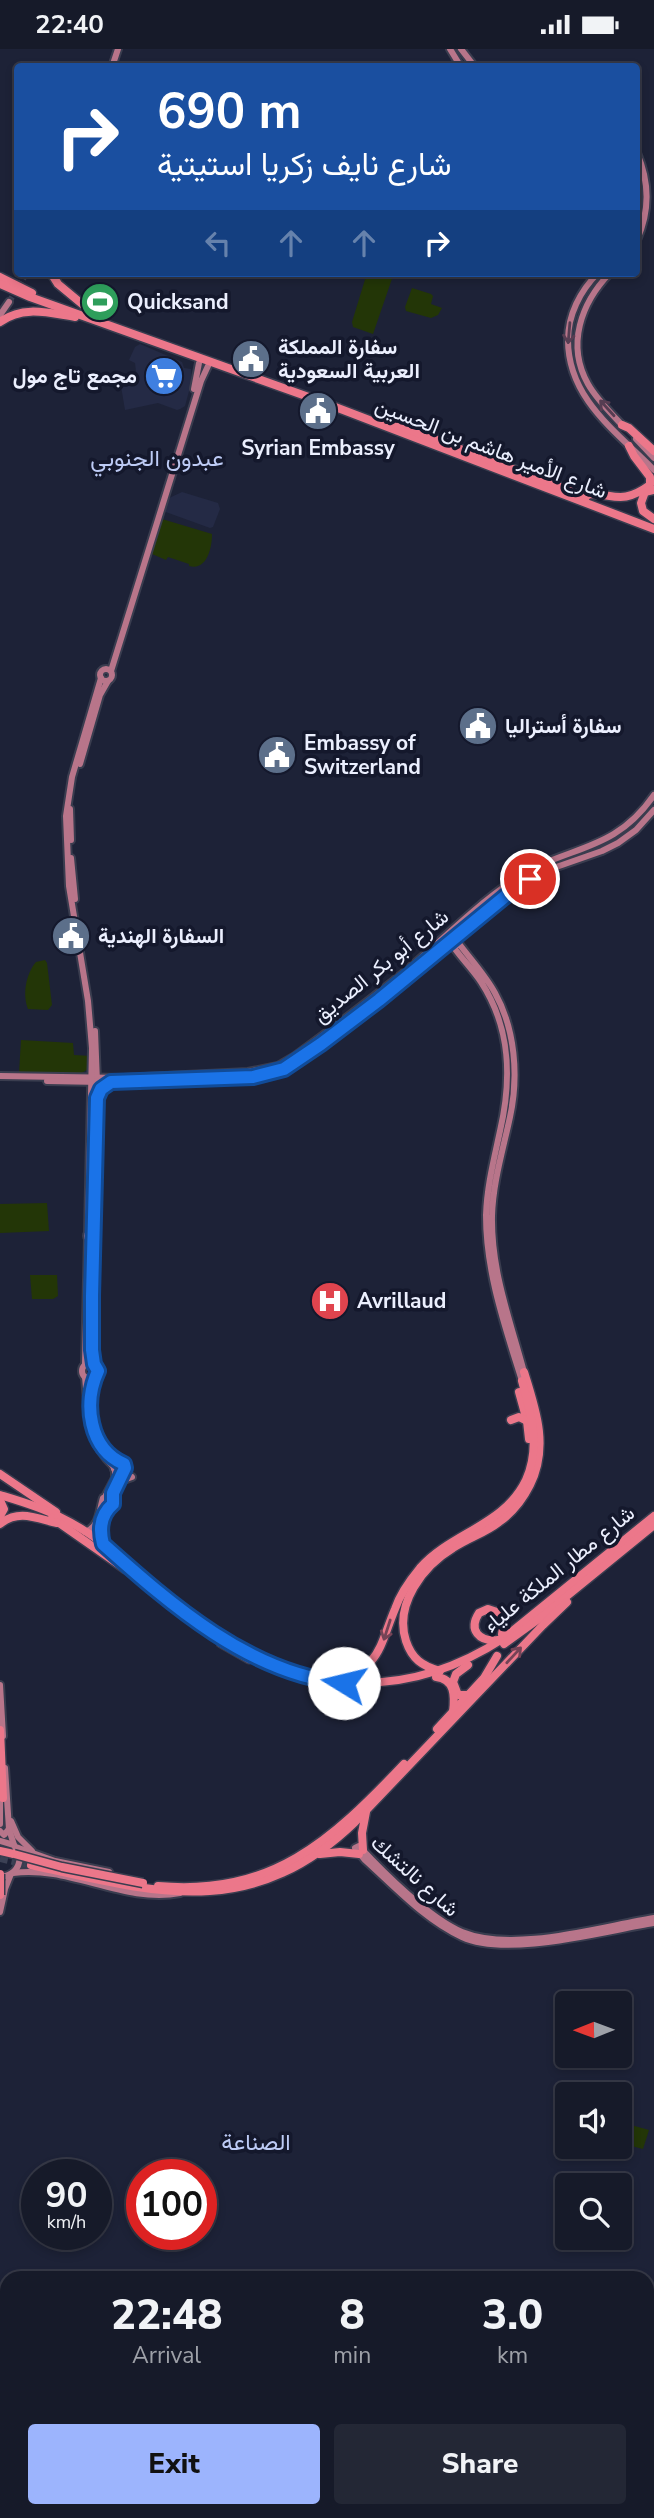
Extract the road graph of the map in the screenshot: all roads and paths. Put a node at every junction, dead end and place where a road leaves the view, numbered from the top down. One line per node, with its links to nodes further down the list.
1 (461, 49): 2 (main road)
2 (472, 63)
3 (640, 161): 4 (main road)
4 (640, 232)
5 (54, 277): 11 (highway)
6 (594, 277): 17 (main road, one-way to 17)
7 (607, 277): 16 (main road, one-way to 7)
8 (0, 283): 11 (highway, شارع الأمير هاشم بن الحسين)
9 (0, 307): 10 (main road)
10 (0, 315)
11 (93, 316): 12 (highway); 15 (highway, شارع الأمير هاشم بن الحسين)
12 (0, 322)
13 (199, 363): 25 (main road)
14 (208, 366): 25 (main road)
15 (257, 376): 22 (highway, شارع الأمير هاشم بن الحسين); 24 (highway, شارع الأمير هاشم بن الحسين)
16 (622, 425): 18 (highway); 19 (main road)
17 (629, 446): 20 (main road); 22 (highway)
18 (654, 451)
19 (654, 458)
20 (654, 470)
21 (654, 490): 23 (highway)
22 (581, 495): 23 (highway, شارع الأمير هاشم بن الحسين)
23 (654, 521)
24 (654, 529)
25 (108, 670): 31 (main road)
26 (654, 796): 33 (main road, شارع أبو بكر الصديق)
27 (654, 810): 28 (main road, شارع أبو بكر الصديق)
28 (473, 924): 29 (main road, شارع أبو بكر الصديق); 30 (main road)
29 (435, 955): 30 (main road); 33 (main road, شارع أبو بكر الصديق)
30 (465, 957): 40 (main road); 42 (main road)
31 (95, 1064): 34 (main road); 35 (main road); 36 (main road)
32 (0, 1078): 34 (main road, شارع أبو بكر الصديق)
33 (168, 1078): 36 (main road, شارع أبو بكر الصديق)
34 (80, 1080): 35 (main road, شارع أبو بكر الصديق); 37 (main road)
35 (95, 1080): 36 (main road, شارع أبو بكر الصديق); 37 (main road)
36 (111, 1080): 37 (main road)
37 (94, 1098): 38 (main road)
38 (91, 1235): 44 (main road); 45 (main road)
39 (482, 1242): 40 (main road)
40 (488, 1251): 42 (main road)
41 (516, 1324): 42 (main road)
42 (511, 1339): 43 (main road); 46 (main road)
43 (507, 1353)
44 (85, 1364): 45 (main road); 47 (main road)
45 (94, 1364): 48 (main road)
46 (523, 1376): 52 (highway); 64 (highway)
47 (85, 1377): 48 (main road); 55 (main road)
48 (95, 1377): 54 (main road)
49 (519, 1392): 51 (highway)
50 (511, 1420): 51 (highway)
51 (527, 1421): 52 (highway)
52 (534, 1451): 64 (highway)
53 (124, 1453): 54 (main road)
54 (110, 1456): 55 (main road)
55 (117, 1468): 58 (main road); 60 (main road)
56 (0, 1474): 65 (highway)
57 (132, 1476): 58 (main road)
58 (118, 1482): 60 (main road)
59 (0, 1498): 62 (highway); 65 (highway, شارع مطار الملكة علياء)
60 (109, 1498): 61 (main road)
61 (105, 1506): 68 (main road); 69 (main road)
62 (0, 1516)
63 (654, 1516): 72 (highway, شارع مطار الملكة علياء)
64 (500, 1517): 73 (highway); 74 (highway, one-way to 74)
65 (60, 1520): 66 (highway); 68 (highway, شارع مطار الملكة علياء); 73 (highway, شارع مطار الملكة علياء)
66 (0, 1524)
67 (654, 1525): 70 (highway, شارع مطار الملكة علياء)
68 (85, 1532): 69 (highway, شارع مطار الملكة علياء)
69 (103, 1544): 74 (highway, شارع مطار الملكة علياء)
70 (593, 1574): 72 (highway, شارع مطار الملكة علياء); 80 (highway, one-way to 70)
71 (497, 1656): 76 (highway)
72 (466, 1664): 73 (highway, شارع مطار الملكة علياء); 76 (highway)
73 (438, 1674): 74 (highway, شارع مطار الملكة علياء); 77 (highway)
74 (327, 1680)
75 (0, 1685): 81 (main road)
76 (469, 1695): 77 (highway)
77 (453, 1712): 95 (highway)
78 (0, 1730): 79 (highway)
79 (2, 1794): 81 (main road)
80 (366, 1812): 88 (highway); 91 (highway)
81 (3, 1817): 82 (main road); 83 (main road); 90 (main road)
82 (0, 1824)
83 (9, 1829): 84 (main road); 86 (main road)
84 (0, 1831)
85 (0, 1841): 86 (main road)
86 (15, 1846): 89 (main road); 93 (main road)
87 (0, 1851): 95 (highway, bridge)
88 (361, 1852): 91 (highway); 99 (main road, شارع نالتشك); 100 (main road, شارع نالتشك)
89 (31, 1854): 90 (main road); 92 (main road)
90 (40, 1856): 95 (main road)
91 (314, 1856): 97 (highway)
92 (32, 1868): 93 (main road); 97 (highway); 97 (main road)
93 (12, 1874): 94 (main road); 96 (main road)
94 (0, 1875): 96 (highway, bridge)
95 (145, 1884)
96 (2, 1889): 98 (main road)
97 (182, 1893)
98 (0, 1912)
99 (654, 1918)
100 (654, 1923)

